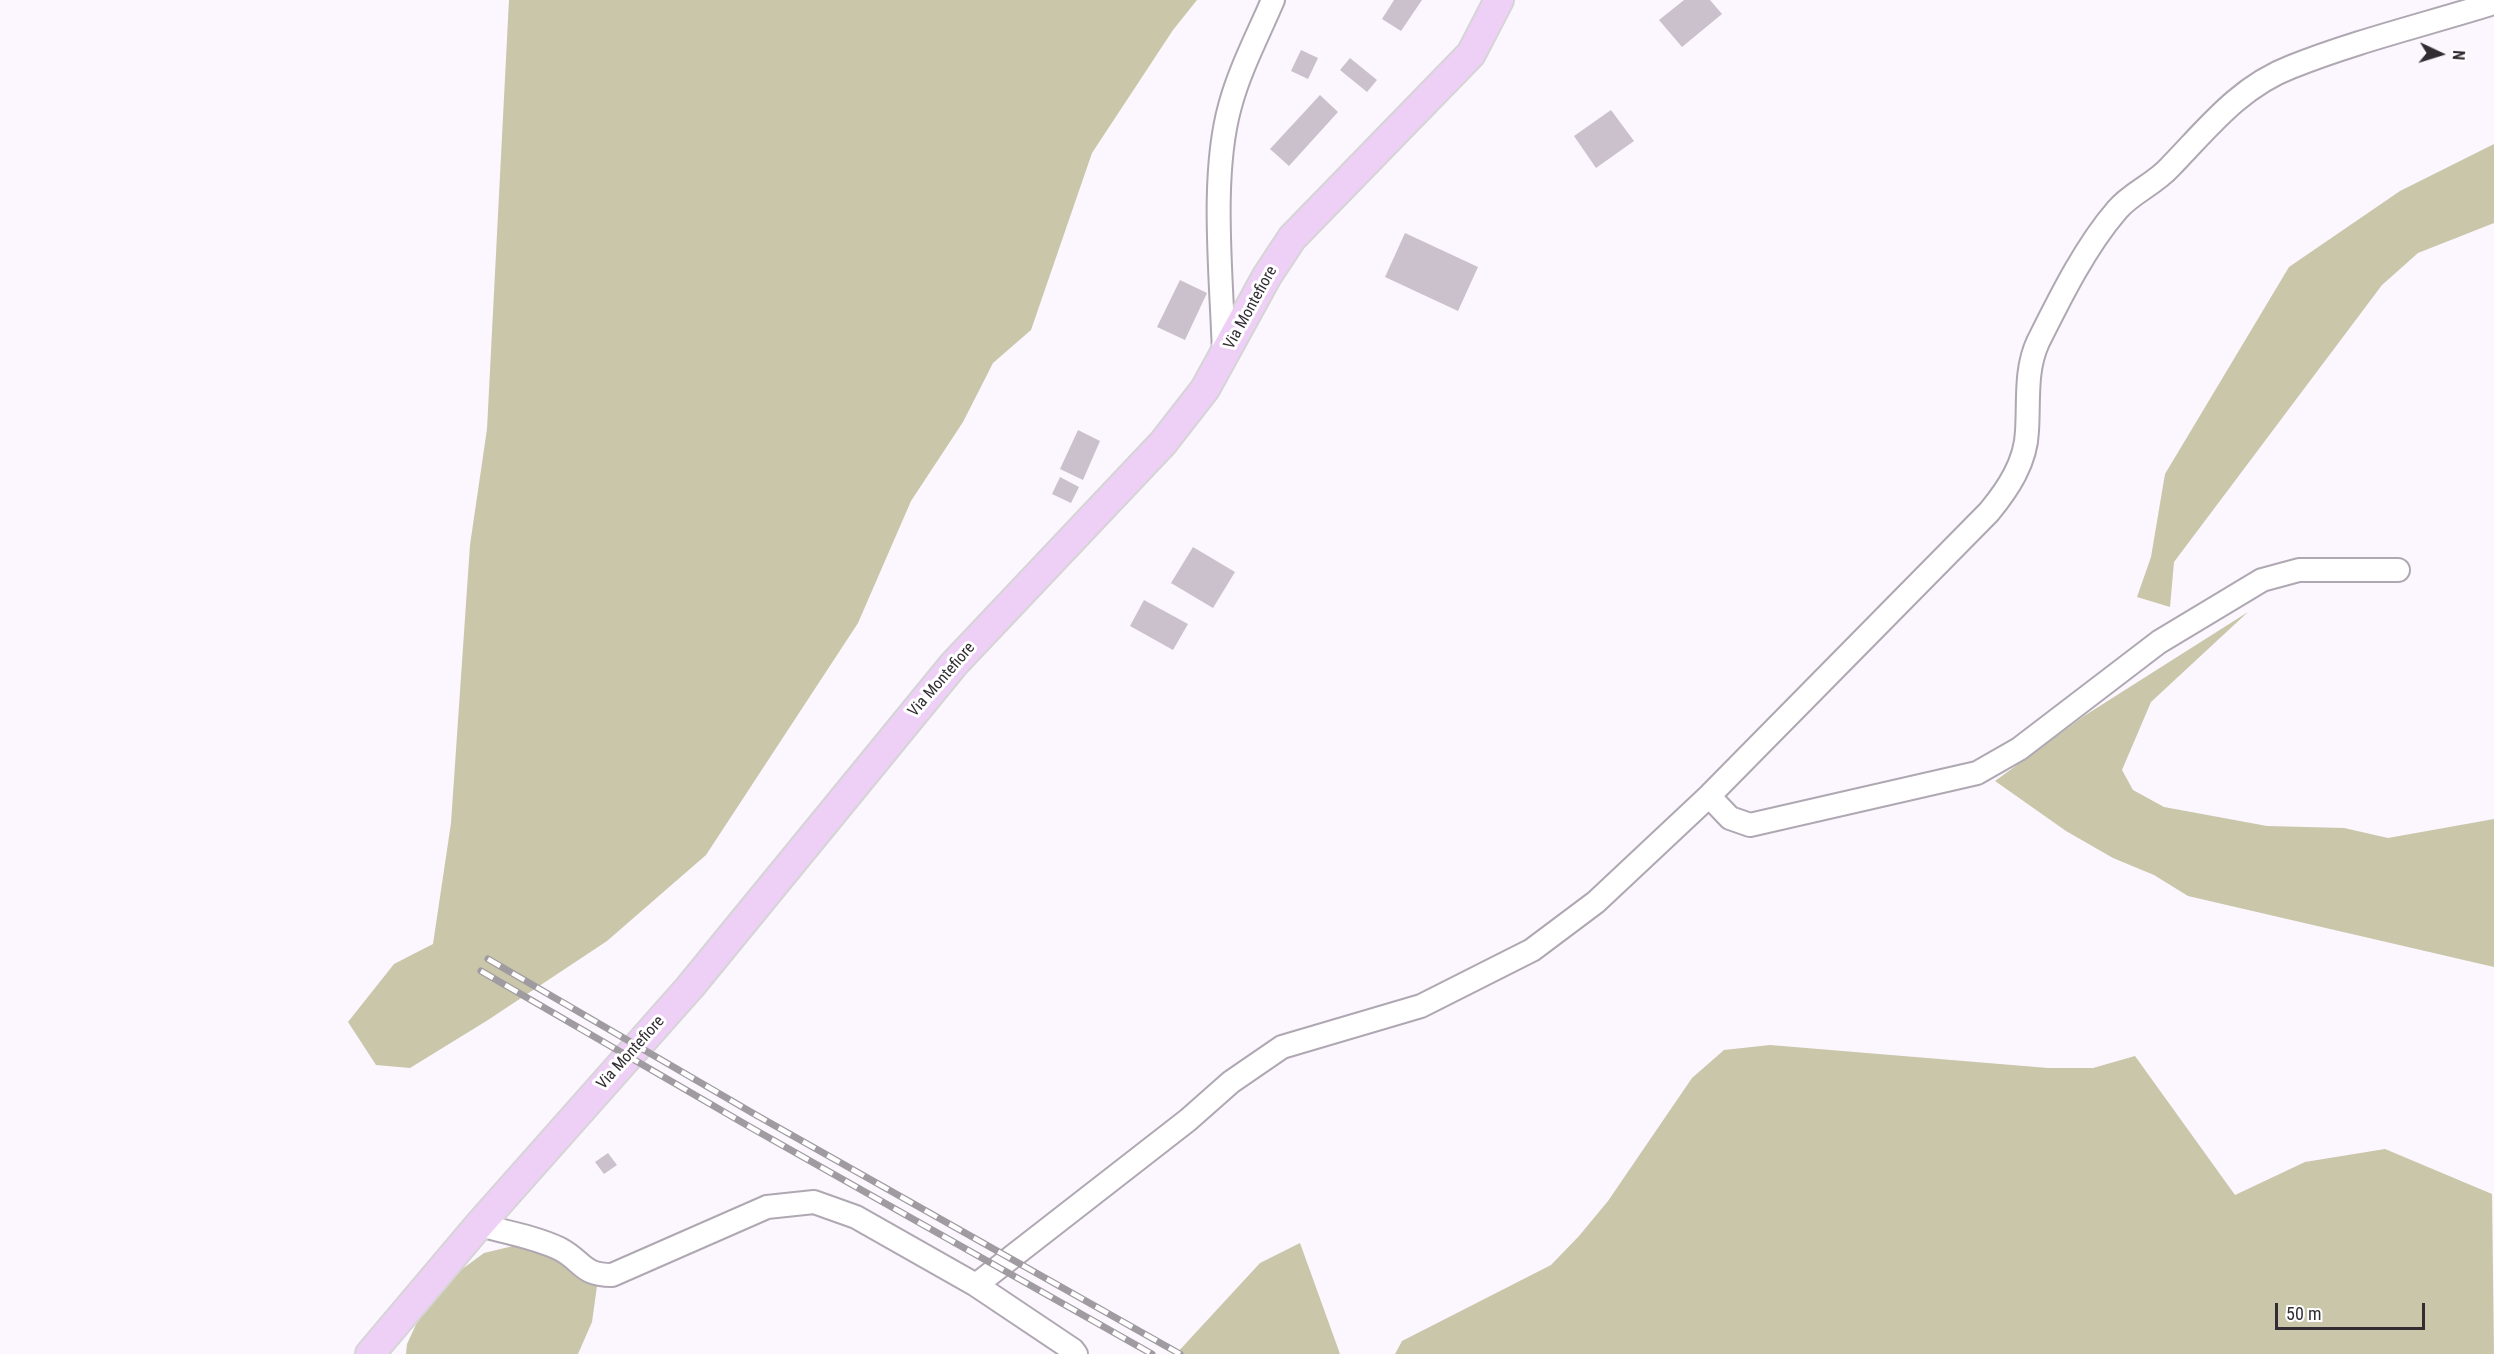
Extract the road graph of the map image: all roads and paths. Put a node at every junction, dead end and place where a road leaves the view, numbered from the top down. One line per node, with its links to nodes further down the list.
1 (1273, 0): 4 (street)
2 (1500, 0): 4 (main road, Via Montefiore)
3 (2494, 3): 6 (street)
4 (1224, 358): 7 (main road, Via Montefiore)
5 (2398, 570): 6 (street)
6 (1709, 796): 8 (street)
7 (479, 1225): 8 (street); 9 (main road, Via Montefiore)
8 (976, 1285): 10 (street)
9 (370, 1354)
10 (1076, 1354)

